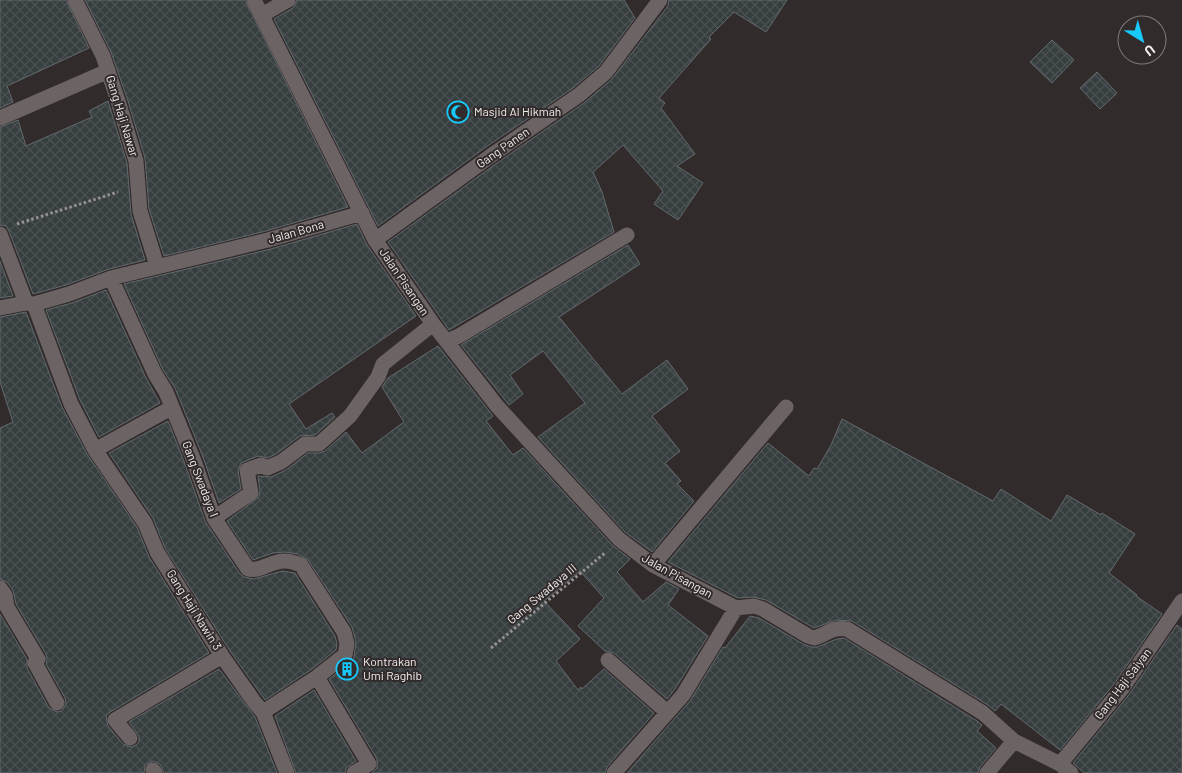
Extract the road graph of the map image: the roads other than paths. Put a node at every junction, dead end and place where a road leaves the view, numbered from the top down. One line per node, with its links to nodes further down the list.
1 (75, 0): 6 (street, Gang Haji Nawar)
2 (254, 0): 5 (street)
3 (288, 0): 5 (street)
4 (660, 0): 11 (street, Gang Panen)
5 (262, 15): 8 (street)
6 (108, 71): 7 (street); 12 (street, Gang Haji Nawar)
7 (0, 118)
8 (362, 213): 11 (street, Jalan Pisangan); 12 (street, Jalan Bona)
9 (5, 230): 14 (street, Gang Haji Nawin 3)
10 (627, 235): 17 (street)
11 (376, 240): 16 (street, Jalan Pisangan)
12 (157, 266): 13 (street, Jalan Bona)
13 (111, 278): 14 (street, Jalan Bona); 19 (street, Gang Swadaya I)
14 (30, 303): 15 (street, Jalan Bona); 20 (street, Gang Haji Nawin 3)
15 (0, 308)
16 (433, 324): 17 (street, Jalan Pisangan); 21 (street)
17 (447, 341): 22 (street, Jalan Pisangan)
18 (786, 407): 22 (street)
19 (171, 408): 20 (street); 21 (street, Gang Swadaya I)
20 (94, 450): 26 (street, Gang Haji Nawin 3)
21 (214, 518): 28 (street, Gang Swadaya I)
22 (653, 565): 25 (street, Jalan Pisangan)
23 (0, 588): 29 (street)
24 (1182, 601): 34 (street, Gang Haji Saiyan)
25 (736, 608): 31 (street); 33 (street, Jalan Pisangan)
26 (222, 656): 30 (street, Gang Haji Nawin 3); 32 (street)
27 (608, 660): 31 (street)
28 (317, 677): 30 (street); 36 (street)
29 (56, 703)
30 (263, 712): 35 (street, Gang Haji Nawin 3)
31 (667, 712): 37 (street)
32 (130, 738)
33 (1014, 742): 34 (street, Jalan Pisangan); 38 (street)
34 (1065, 768)
35 (286, 773)
36 (354, 773)
37 (614, 773)
38 (987, 773)

